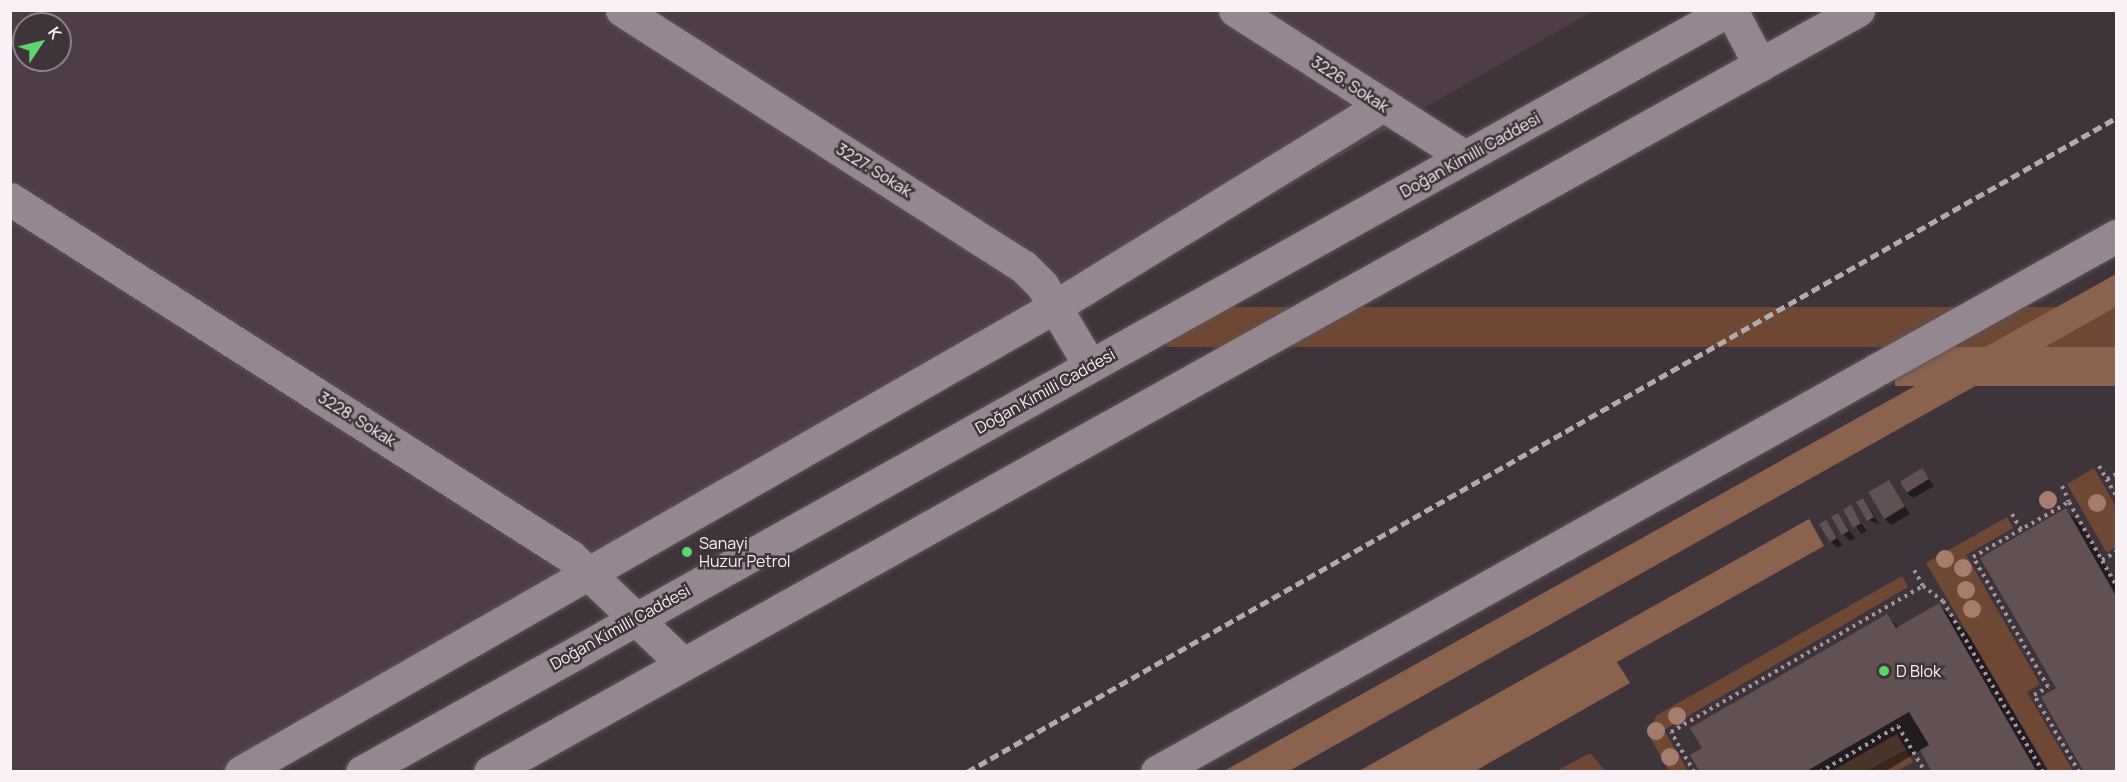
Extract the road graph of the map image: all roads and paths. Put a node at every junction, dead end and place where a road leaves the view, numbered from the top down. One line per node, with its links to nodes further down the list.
1 (621, 10): 10 (street, 3227. Sokak)
2 (1235, 10): 6 (street, 3226. Sokak)
3 (1730, 10): 5 (street); 7 (street, Doğan Kimilli Caddesi)
4 (1837, 15): 5 (street)
5 (1760, 65): 27 (street)
6 (1383, 105): 7 (street, 3226. Sokak); 10 (street)
7 (1465, 157): 11 (street, Doğan Kimilli Caddesi)
8 (10, 199): 23 (street, 3228. Sokak)
9 (2116, 236): 32 (street)
10 (1056, 306): 11 (street, 3227. Sokak); 23 (street)
11 (1090, 366): 26 (street, Doğan Kimilli Caddesi)
12 (2099, 466): 14 (path)
13 (2116, 474): 14 (path)
14 (2107, 479): 16 (path)
15 (2062, 486): 17 (path)
16 (2116, 496)
17 (2069, 502): 19 (path); 21 (path)
18 (2012, 514): 19 (path)
19 (2023, 531): 36 (path)
20 (2116, 552): 21 (path)
21 (2102, 561): 24 (path)
22 (1914, 570): 25 (path)
23 (590, 572): 26 (street, 3228. Sokak); 29 (street)
24 (2116, 585)
25 (1923, 586): 28 (path); 35 (path)
26 (636, 618): 27 (street, 3228. Sokak); 30 (street, Doğan Kimilli Caddesi)
27 (683, 664): 31 (street)
28 (1696, 770)
29 (241, 771)
30 (362, 771)
31 (490, 771)
32 (1158, 771)
33 (1820, 771): 34 (path)
34 (1926, 771)
35 (2043, 771)
36 (2079, 771)

